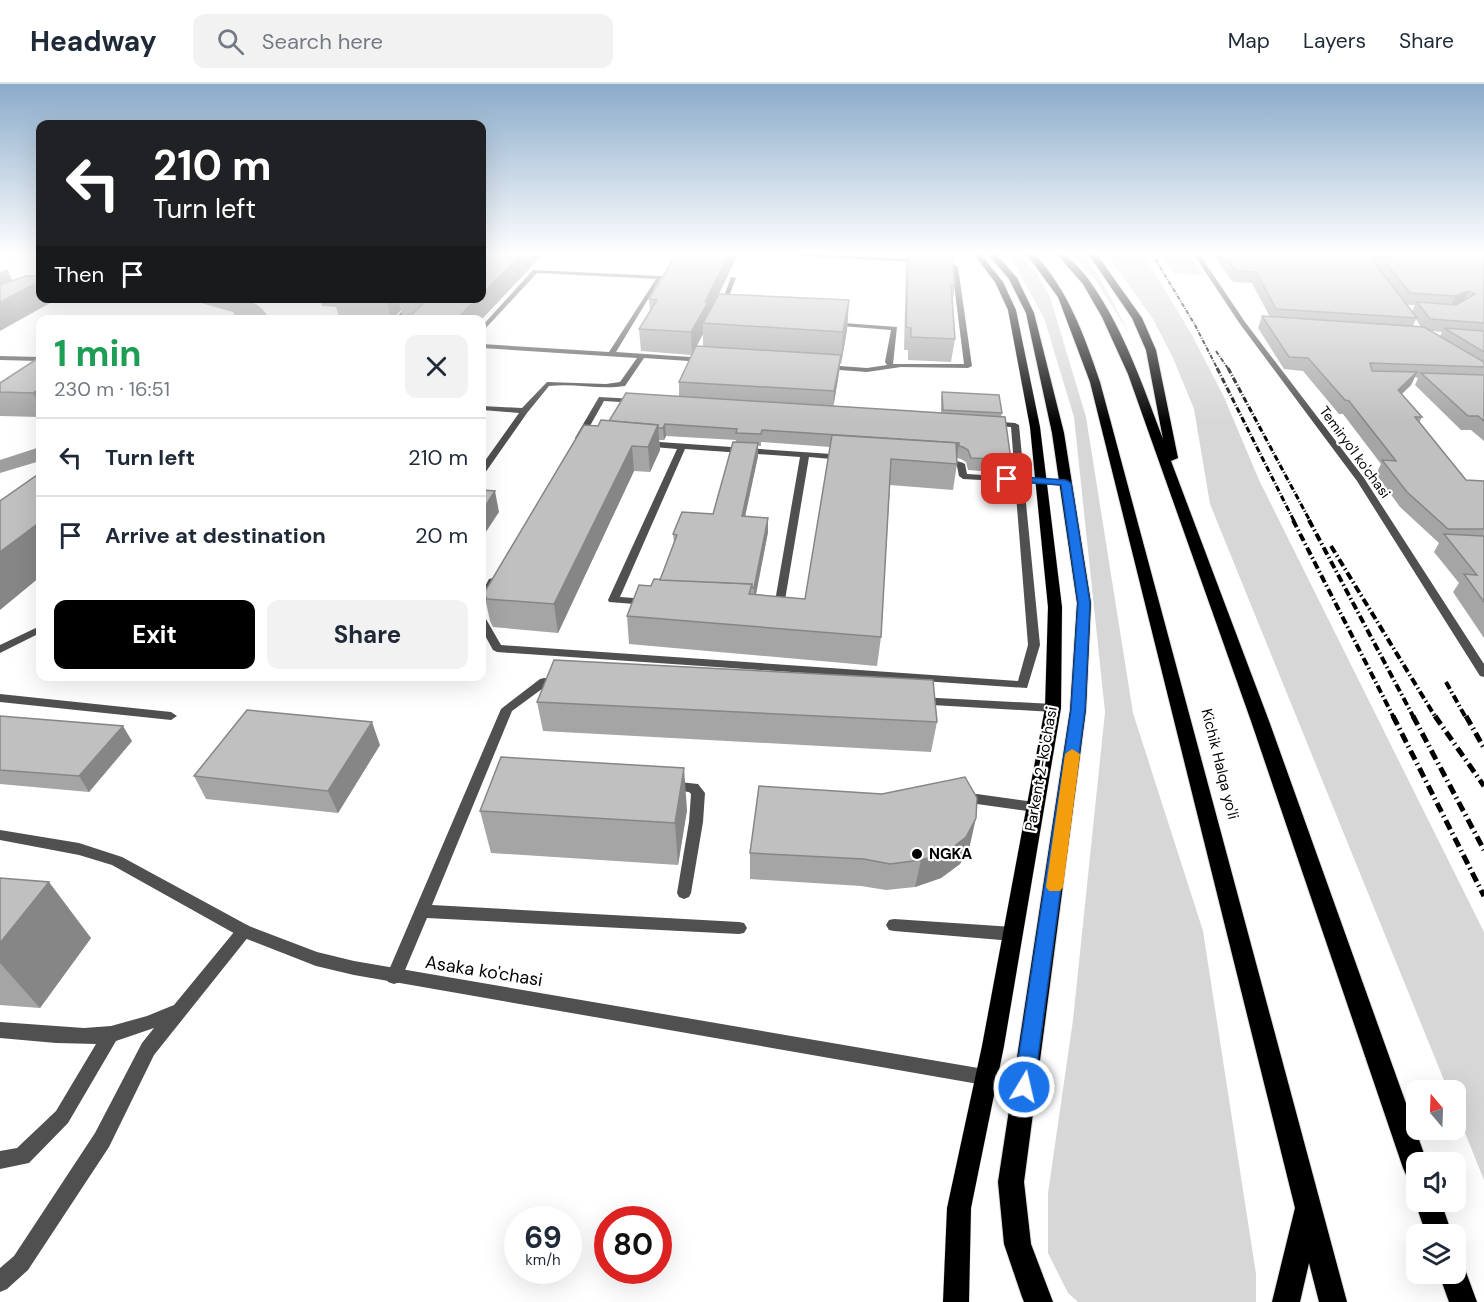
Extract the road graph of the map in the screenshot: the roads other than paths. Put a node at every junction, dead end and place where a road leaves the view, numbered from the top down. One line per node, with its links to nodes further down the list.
1 (500, 309): 14 (street)
2 (640, 309): 18 (street)
3 (721, 309): 11 (street)
4 (962, 309): 25 (street)
5 (1011, 309): 37 (main road, Parkent 2-ko'chasi)
6 (1028, 309): 38 (highway)
7 (1071, 309): 71 (highway, Kichik Halqa yo'li)
8 (1103, 309): 39 (highway)
9 (1131, 309): 39 (highway)
10 (1233, 309): 13 (street, Temiryo'l ko'chasi)
11 (717, 318)
12 (819, 323): 25 (street)
13 (1242, 323): 15 (street); 47 (street, Temiryo'l ko'chasi)
14 (486, 324)
15 (1253, 324)
16 (486, 346): 18 (street)
17 (701, 350): 22 (street)
18 (611, 354): 19 (street)
19 (642, 356): 22 (street); 28 (street)
20 (0, 358): 21 (street)
21 (36, 359)
22 (696, 359): 23 (street)
23 (708, 360)
24 (822, 367): 25 (street)
25 (891, 367)
26 (649, 402): 32 (street)
27 (486, 408): 28 (street)
28 (524, 411): 36 (street)
29 (980, 423): 44 (street)
30 (639, 444): 31 (street)
31 (682, 447): 33 (street); 42 (street)
32 (572, 450)
33 (806, 454): 34 (street); 43 (street)
34 (853, 457)
35 (937, 463): 37 (street)
36 (486, 465)
37 (1042, 481): 38 (street); 51 (main road, Parkent 2-ko'chasi)
38 (1066, 483): 68 (highway)
39 (1180, 500): 69 (highway)
40 (500, 570): 41 (street)
41 (486, 593)
42 (661, 603)
43 (767, 609)
44 (486, 628)
45 (36, 631): 46 (street)
46 (0, 649)
47 (1484, 674)
48 (579, 684): 58 (street)
49 (0, 699): 52 (street)
50 (908, 700): 51 (street)
51 (1053, 708): 55 (main road, Parkent 2-ko'chasi)
52 (171, 716)
53 (657, 785): 57 (street)
54 (977, 799): 55 (street)
55 (1035, 807): 62 (main road, Parkent 2-ko'chasi)
56 (0, 835): 61 (street, Asaka ko'chasi)
57 (684, 893)
58 (422, 912): 60 (street); 63 (street)
59 (894, 926): 62 (street)
60 (739, 928)
61 (244, 931): 63 (street, Asaka ko'chasi); 64 (street)
62 (1013, 934): 67 (main road, Parkent 2-ko'chasi)
63 (394, 977): 67 (street, Asaka ko'chasi)
64 (178, 1011): 66 (street); 72 (street)
65 (0, 1030): 66 (street)
66 (111, 1034): 70 (street)
67 (984, 1077): 68 (street); 74 (main road, Parkent 2-ko'chasi)
68 (1024, 1087): 75 (highway)
69 (1410, 1152)
70 (0, 1160)
71 (1308, 1208): 76 (highway); 77 (highway, Kichik Halqa yo'li)
72 (0, 1282)
73 (1457, 1284): 78 (highway)
74 (956, 1302)
75 (1039, 1302)
76 (1286, 1302)
77 (1333, 1302)
78 (1463, 1302)

